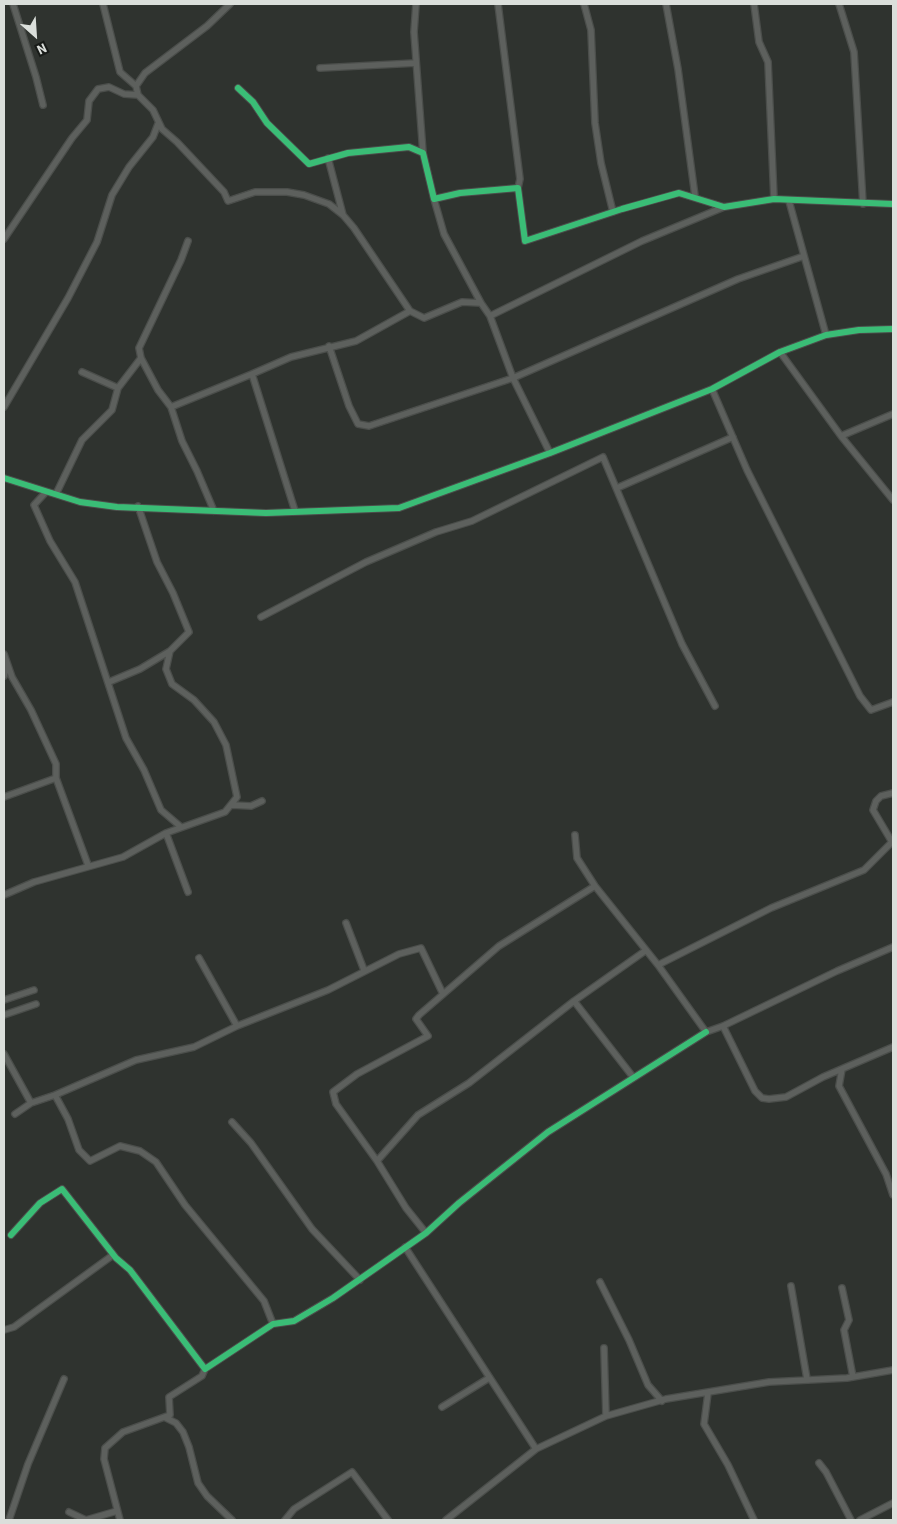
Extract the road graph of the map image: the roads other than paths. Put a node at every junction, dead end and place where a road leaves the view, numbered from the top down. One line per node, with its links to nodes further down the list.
1 (13, 4): 15 (street)
2 (103, 4): 12 (street)
3 (230, 4): 12 (street)
4 (416, 4): 10 (street)
5 (498, 4): 21 (street)
6 (584, 4): 29 (street)
7 (666, 4): 22 (street)
8 (754, 4): 24 (street)
9 (839, 4): 26 (street)
10 (416, 62): 11 (street); 17 (street)
11 (320, 68)
12 (136, 86): 14 (street)
13 (238, 88): 20 (street)
14 (138, 95): 16 (street); 31 (street)
15 (42, 105)
16 (158, 124): 30 (street); 47 (street)
17 (422, 142): 18 (street); 19 (street)
18 (409, 147): 19 (street); 20 (street)
19 (422, 153): 23 (street)
20 (328, 158): 30 (street)
21 (518, 188): 23 (street); 29 (street)
22 (695, 196): 28 (street); 29 (street)
23 (434, 198): 34 (street)
24 (774, 199): 25 (street); 28 (street)
25 (789, 201): 26 (street); 33 (street)
26 (862, 204): 27 (street)
27 (893, 204)
28 (724, 207): 36 (street)
29 (613, 212)
30 (343, 215): 35 (street)
31 (4, 239)
32 (188, 240): 41 (street)
33 (804, 256): 38 (street); 44 (street)
34 (481, 303): 35 (street); 36 (street)
35 (410, 312): 39 (street)
36 (490, 316): 44 (street)
37 (893, 329): 38 (street)
38 (826, 335): 40 (street)
39 (330, 346): 43 (street); 44 (street)
40 (780, 352): 46 (street); 50 (street)
41 (141, 358): 45 (street); 48 (street)
42 (82, 372): 45 (street)
43 (252, 374): 48 (street); 60 (street)
44 (513, 378): 52 (street)
45 (118, 388): 56 (street)
46 (712, 390): 51 (street); 52 (street)
47 (4, 407)
48 (171, 407): 59 (street)
49 (893, 414): 50 (street)
50 (841, 436): 57 (street)
51 (733, 437): 54 (street); 67 (street)
52 (550, 453): 60 (street)
53 (4, 478): 55 (street)
54 (617, 488): 61 (street); 68 (street)
55 (45, 493): 56 (street); 66 (street)
56 (56, 494): 58 (street)
57 (893, 500)
58 (138, 506): 59 (street); 62 (street)
59 (214, 511): 60 (street)
60 (295, 511)
61 (261, 617)
62 (170, 651): 66 (street); 73 (street)
63 (4, 654): 64 (street)
64 (7, 664): 65 (street); 69 (street)
65 (4, 676)
66 (109, 682): 74 (street)
67 (893, 702)
68 (715, 706)
69 (56, 778): 71 (street); 78 (street)
70 (893, 793): 77 (street)
71 (4, 796)
72 (262, 801): 73 (street)
73 (232, 805): 74 (street)
74 (181, 827): 75 (street)
75 (166, 833): 78 (street); 80 (street)
76 (575, 835): 79 (street)
77 (890, 847): 86 (street)
78 (88, 865): 81 (street)
79 (595, 886): 84 (street); 89 (street)
80 (188, 892)
81 (4, 895)
82 (346, 923): 87 (street)
83 (893, 947): 95 (street)
84 (645, 950): 86 (street); 91 (street)
85 (199, 958): 94 (street)
86 (658, 965): 96 (street)
87 (364, 970): 89 (street); 94 (street)
88 (34, 990): 90 (street)
89 (443, 994): 105 (street)
90 (4, 1000)
91 (574, 1001): 100 (street); 105 (street)
92 (36, 1004): 93 (street)
93 (4, 1015)
94 (237, 1026): 101 (street)
95 (723, 1026): 96 (street); 99 (street)
96 (706, 1032): 100 (street)
97 (893, 1047): 99 (street)
98 (4, 1054): 102 (street)
99 (842, 1069): 106 (street)
100 (632, 1077): 107 (street)
101 (55, 1094): 102 (street); 115 (street)
102 (31, 1103): 103 (street)
103 (14, 1114)
104 (232, 1122): 111 (street)
105 (377, 1161): 107 (street)
106 (893, 1195)
107 (426, 1233): 109 (street)
108 (11, 1235): 110 (street)
109 (405, 1247): 111 (street); 121 (street)
110 (113, 1254): 116 (street); 118 (street)
111 (360, 1280): 115 (street)
112 (600, 1282): 125 (street)
113 (791, 1286): 123 (street)
114 (842, 1288): 120 (street)
115 (273, 1324): 118 (street)
116 (4, 1330)
117 (604, 1348): 127 (street)
118 (205, 1369): 128 (street)
119 (893, 1370): 120 (street)
120 (853, 1377): 123 (street)
121 (489, 1378): 126 (street); 129 (street)
122 (64, 1379): 134 (street)
123 (807, 1379): 124 (street)
124 (708, 1393): 125 (street); 140 (street)
125 (662, 1400): 127 (street)
126 (442, 1407)
127 (606, 1416): 129 (street)
128 (166, 1418): 132 (street); 136 (street)
129 (536, 1449): 139 (street)
130 (819, 1463): 141 (street)
131 (893, 1503): 142 (street)
132 (116, 1511): 133 (street); 135 (street)
133 (69, 1512)
134 (9, 1520)
135 (120, 1520)
136 (232, 1520)
137 (285, 1520): 138 (street)
138 (388, 1520)
139 (446, 1520)
140 (754, 1520)
141 (851, 1520)
142 (860, 1520)

